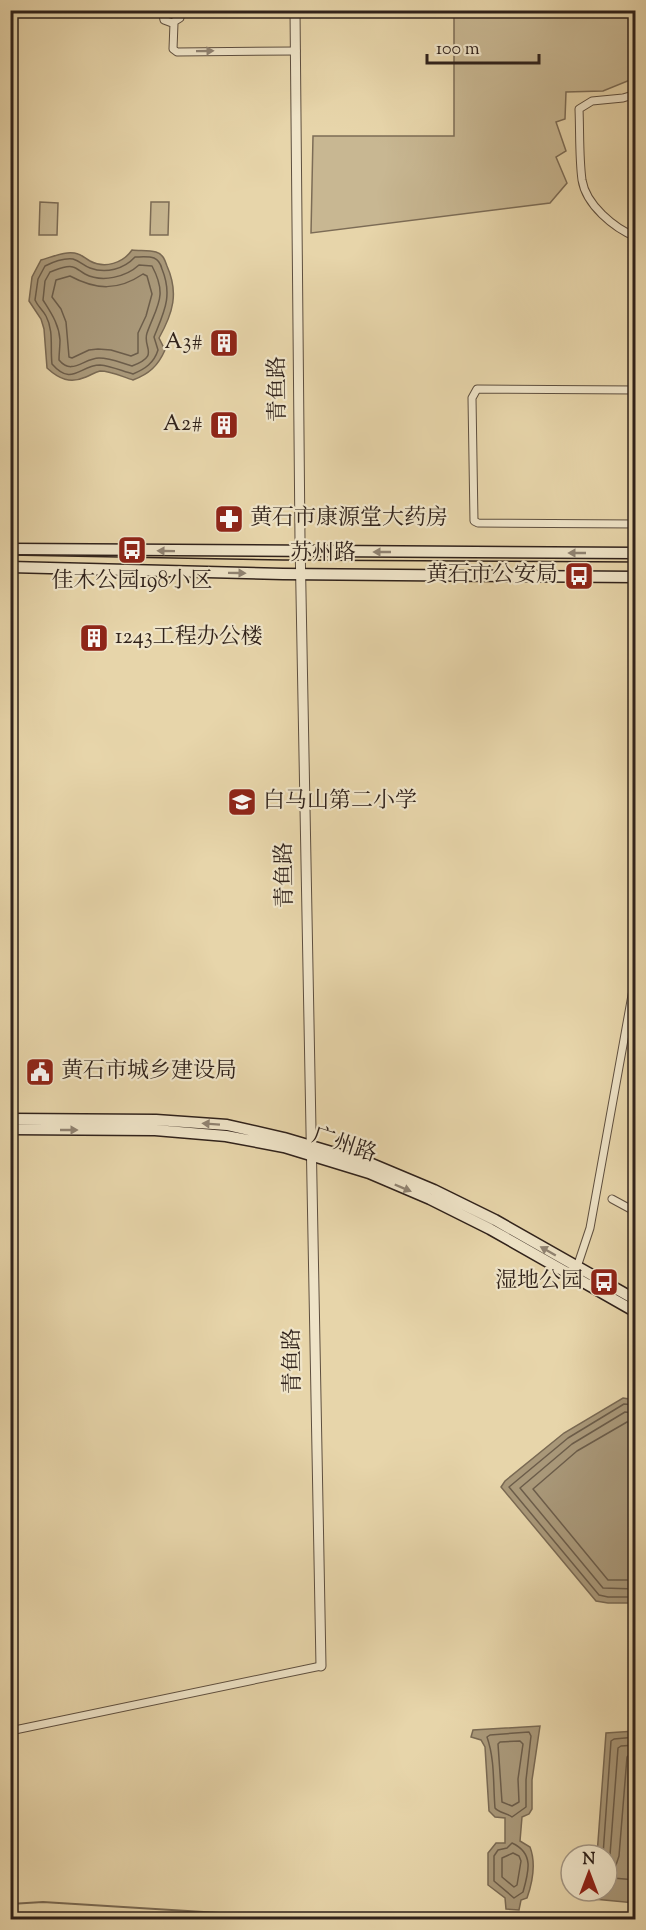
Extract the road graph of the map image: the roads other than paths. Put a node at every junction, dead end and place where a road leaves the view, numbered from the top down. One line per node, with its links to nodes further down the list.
1 (162, 10): 4 (street)
2 (181, 10): 4 (street)
3 (295, 10): 5 (street, 青鱼路)
4 (174, 23): 5 (street, one-way to 5)
5 (296, 51): 11 (street, 青鱼路)
6 (636, 94): 7 (street)
7 (636, 237)
8 (636, 390): 9 (street)
9 (636, 524)
10 (10, 549): 11 (main road, 苏州路, one-way to 10)
11 (301, 552): 12 (main road, 苏州路, one-way to 11); 14 (street, 青鱼路)
12 (636, 553)
13 (10, 567): 14 (main road, 苏州路, one-way to 14)
14 (301, 573): 15 (main road, 苏州路); 19 (street, 青鱼路)
15 (636, 577)
16 (636, 973): 22 (street)
17 (10, 1119): 19 (main road, 广州路, one-way to 17)
18 (10, 1129): 19 (main road, 广州路, one-way to 19)
19 (310, 1151): 22 (main road, 广州路, one-way to 19); 24 (main road, 广州路, one-way to 24); 25 (street, 青鱼路)
20 (612, 1199): 21 (street)
21 (636, 1212)
22 (577, 1267): 23 (main road, 广州路)
23 (636, 1300)
24 (636, 1312)
25 (321, 1666): 26 (street)
26 (10, 1731)

